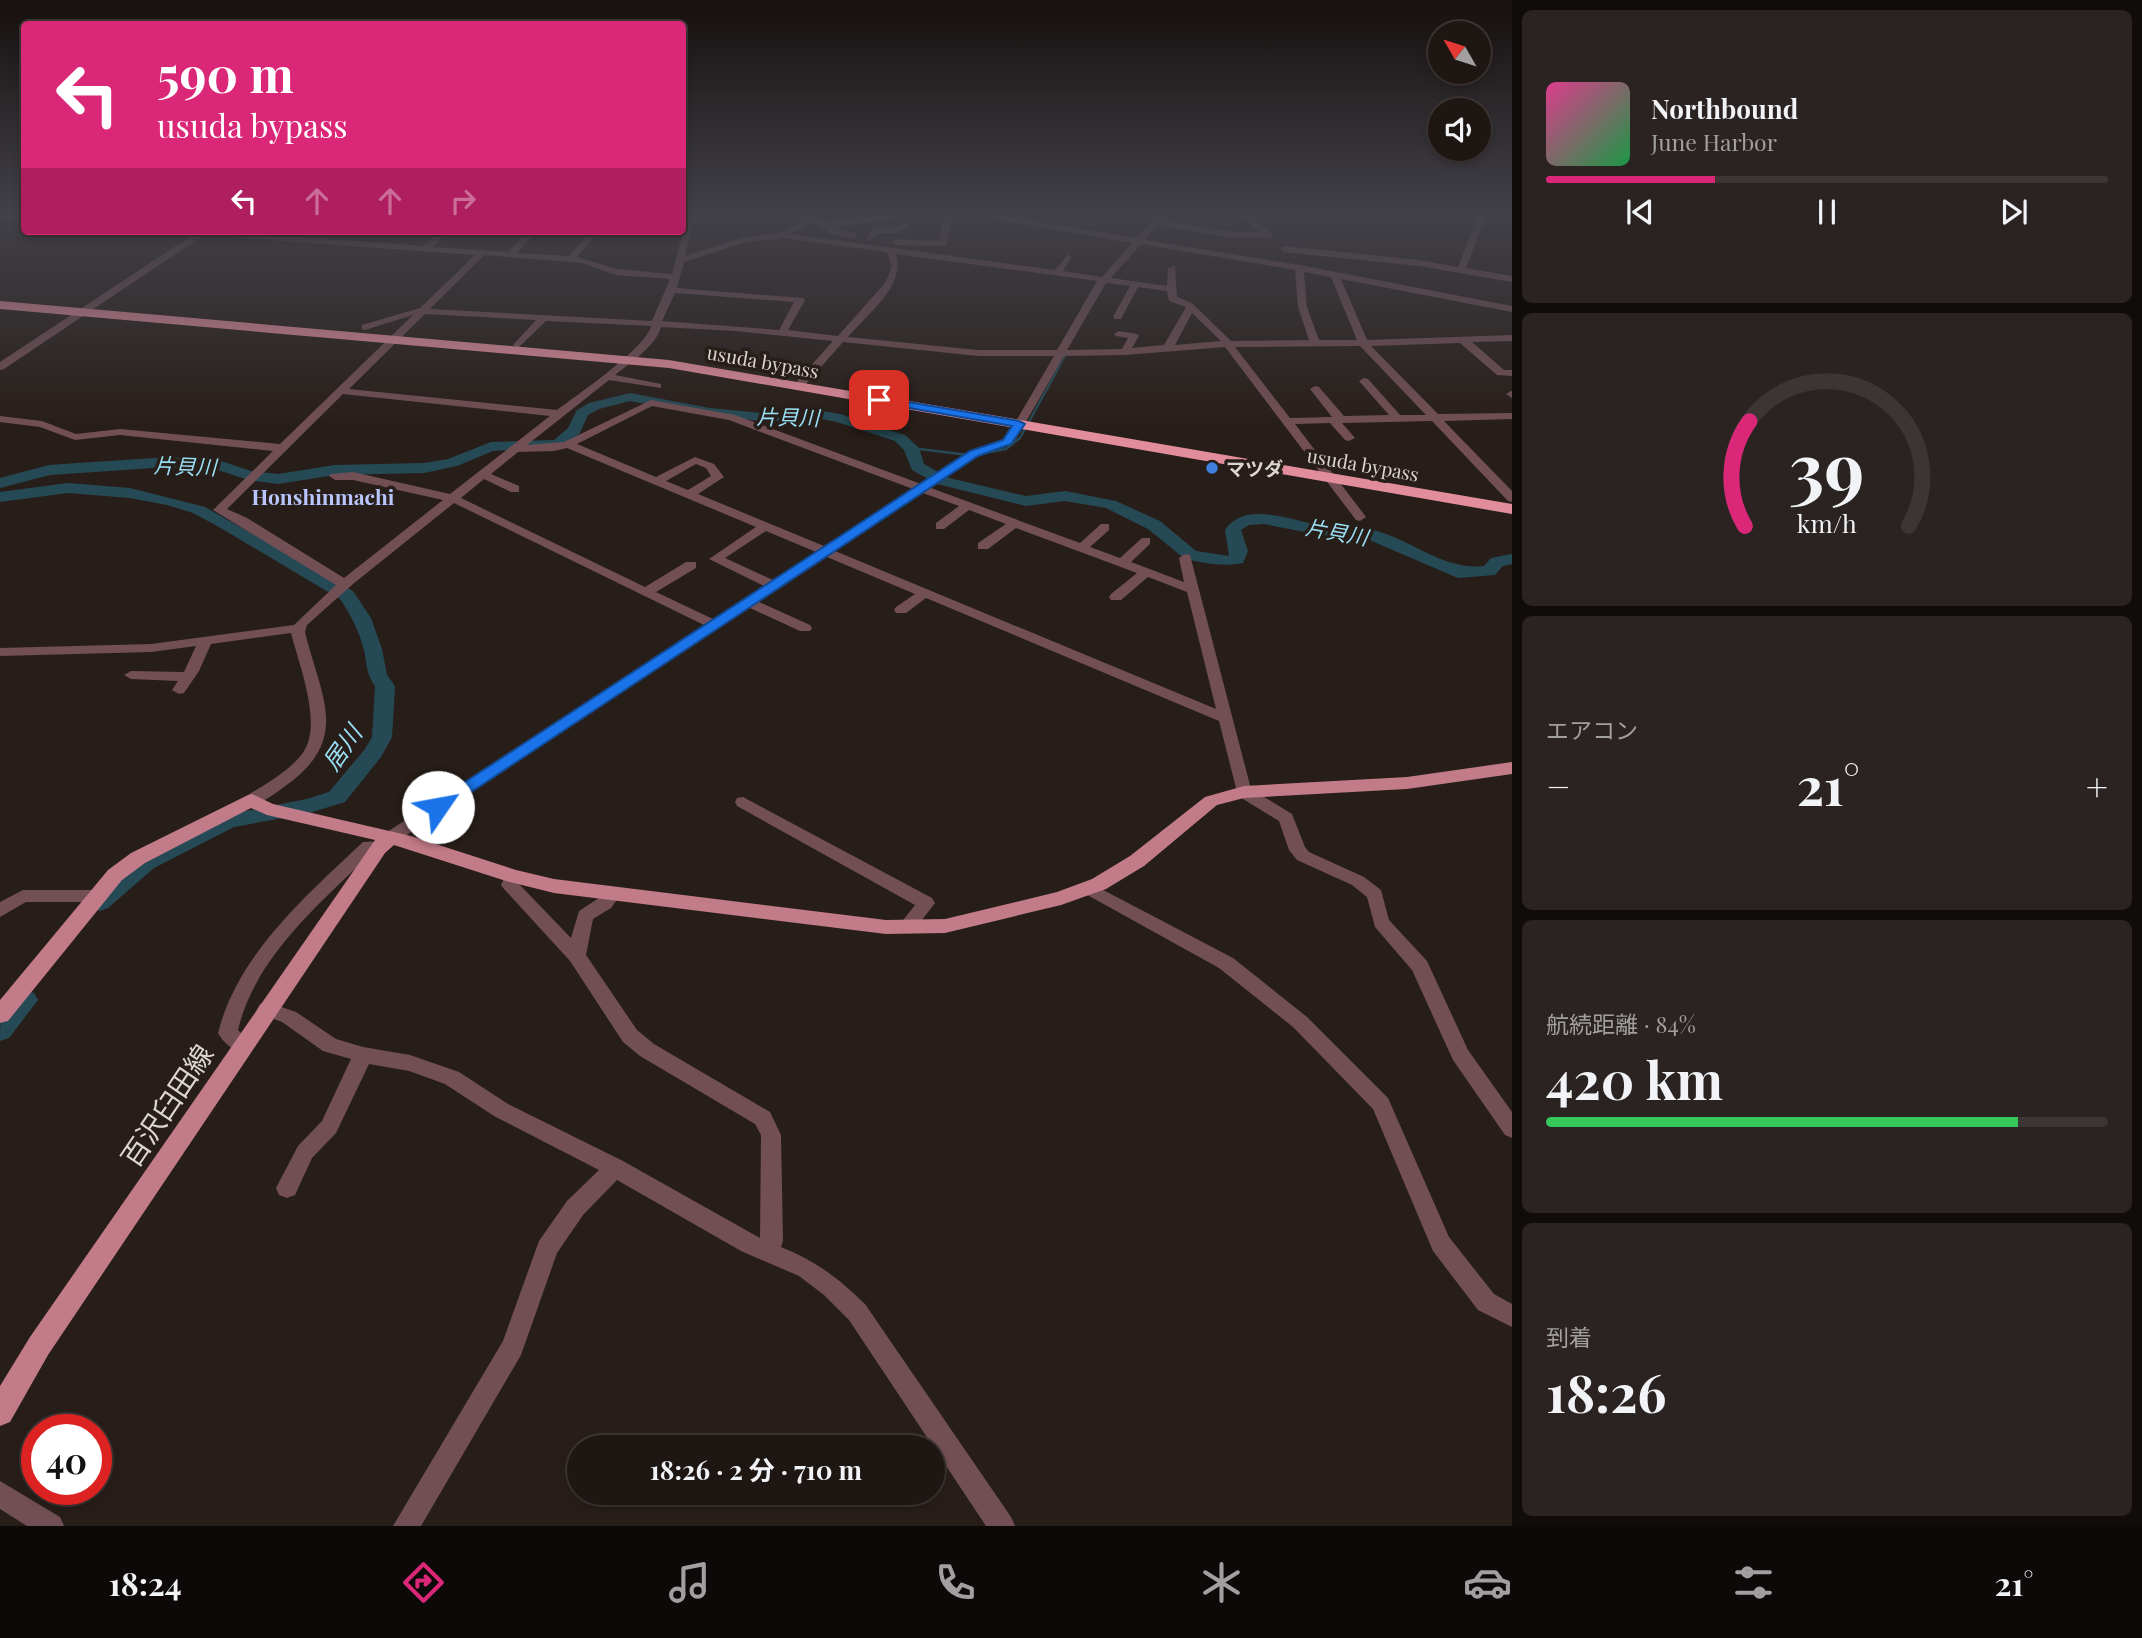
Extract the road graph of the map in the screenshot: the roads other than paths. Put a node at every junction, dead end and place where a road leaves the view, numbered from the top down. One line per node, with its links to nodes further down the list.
1 (127, 283): 20 (street)
2 (451, 283): 21 (street)
3 (674, 283): 16 (street)
4 (889, 283): 30 (street)
5 (1101, 283): 39 (street)
6 (1124, 283): 13 (street)
7 (1172, 283): 14 (street)
8 (1301, 283): 32 (street)
9 (1338, 283): 33 (street)
10 (1422, 283): 15 (street)
11 (1476, 283): 15 (street)
12 (1500, 283): 15 (street)
13 (1135, 285): 14 (street); 22 (street)
14 (1172, 289): 18 (street)
15 (1483, 289): 19 (street)
16 (672, 290): 24 (street); 26 (street)
17 (0, 303): 20 (highway, usuda bypass)
18 (1190, 308): 34 (street); 37 (street)
19 (1512, 309)
20 (86, 310): 28 (highway, usuda bypass); 41 (street)
21 (422, 311): 23 (street); 25 (street); 28 (street)
22 (1118, 317)
23 (542, 319): 24 (street); 35 (street)
24 (657, 324): 26 (street); 40 (street)
25 (365, 327)
26 (781, 334): 30 (street)
27 (1119, 334): 38 (street)
28 (394, 337): 35 (highway, usuda bypass); 40 (highway, usuda bypass); 48 (street)
29 (1507, 338): 31 (street); 36 (street)
30 (841, 339): 39 (street); 45 (street)
31 (1463, 340): 33 (street); 42 (street)
32 (1315, 343): 33 (street); 34 (street)
33 (1363, 343): 52 (street)
34 (1226, 344): 37 (street); 55 (street)
35 (518, 345): 40 (highway, usuda bypass)
36 (1512, 346)
37 (1168, 348): 38 (street)
38 (1125, 352): 39 (street)
39 (1060, 353): 56 (street)
40 (631, 358): 43 (street); 45 (highway, usuda bypass); 56 (highway, usuda bypass)
41 (0, 367)
42 (1512, 373)
43 (608, 377): 46 (street); 49 (street)
44 (1364, 381): 51 (street)
45 (802, 382): 56 (highway, usuda bypass)
46 (657, 386)
47 (1315, 389): 54 (street)
48 (342, 391): 49 (street); 60 (street)
49 (560, 414): 59 (street)
50 (1512, 416): 52 (street)
51 (1397, 418): 52 (street); 54 (street)
52 (1435, 418): 67 (street)
53 (0, 419): 60 (street)
54 (1337, 420): 55 (street); 57 (street)
55 (1285, 421): 62 (street)
56 (1021, 422): 62 (highway, usuda bypass); 66 (street)
57 (1349, 438)
58 (570, 444): 59 (street); 61 (street); 65 (street); 66 (street)
59 (519, 446): 63 (street)
60 (282, 448): 88 (street)
61 (538, 463)
62 (1326, 474): 71 (highway, usuda bypass); 73 (highway, usuda bypass); 74 (street)
63 (484, 475): 68 (street); 70 (street)
64 (335, 476): 70 (street)
65 (657, 481): 69 (street); 69 (street)
66 (932, 482): 72 (street); 82 (street)
67 (1507, 487): 71 (street)
68 (515, 489)
69 (689, 494): 76 (street)
70 (454, 499): 88 (street); 90 (street)
71 (1512, 500)
72 (968, 505): 75 (street); 77 (street)
73 (1512, 509)
74 (1360, 517)
75 (1015, 523): 80 (street); 81 (street)
76 (766, 526): 82 (street); 87 (street)
77 (940, 526)
78 (1105, 527): 81 (street)
79 (1146, 541): 84 (street)
80 (983, 546)
81 (1081, 548): 84 (street)
82 (825, 551): 87 (street); 91 (street)
83 (1185, 558): 89 (street)
84 (1122, 563): 86 (street)
85 (691, 565): 90 (street)
86 (1146, 572): 89 (street); 92 (street)
87 (774, 585): 93 (street)
88 (340, 588): 96 (street)
89 (1192, 589): 101 (street)
90 (646, 592): 95 (street)
91 (924, 593): 94 (street); 101 (street)
92 (1116, 597)
93 (749, 602): 95 (street); 97 (street)
94 (901, 610)
95 (714, 625): 106 (street)
96 (299, 628): 98 (street); 105 (street)
97 (805, 628)
98 (206, 640): 99 (street); 100 (street)
99 (0, 652)
100 (131, 675)
101 (1224, 718): 103 (street)
102 (1512, 768): 103 (main road)
103 (1244, 792): 108 (main road); 118 (street)
104 (744, 802): 112 (street)
105 (267, 807): 106 (main road); 110 (main road)
106 (385, 842): 107 (main road); 114 (main road, 百沢臼田線); 116 (street)
107 (513, 876): 109 (main road); 113 (street)
108 (1088, 888): 112 (main road); 122 (street)
109 (612, 894): 112 (main road); 113 (street)
110 (96, 896): 111 (street); 115 (main road)
111 (0, 911)
112 (906, 928)
113 (577, 956): 121 (street)
114 (267, 1009): 116 (main road, 百沢臼田線); 117 (street)
115 (0, 1015)
116 (243, 1045): 123 (main road, 百沢臼田線)
117 (363, 1055): 119 (street); 120 (street)
118 (1512, 1129)
119 (615, 1168): 121 (street); 126 (street)
120 (287, 1188)
121 (767, 1252): 127 (street)
122 (1512, 1316)
123 (0, 1412)
124 (0, 1494): 125 (street)
125 (51, 1526)
126 (406, 1526)
127 (1002, 1526)

